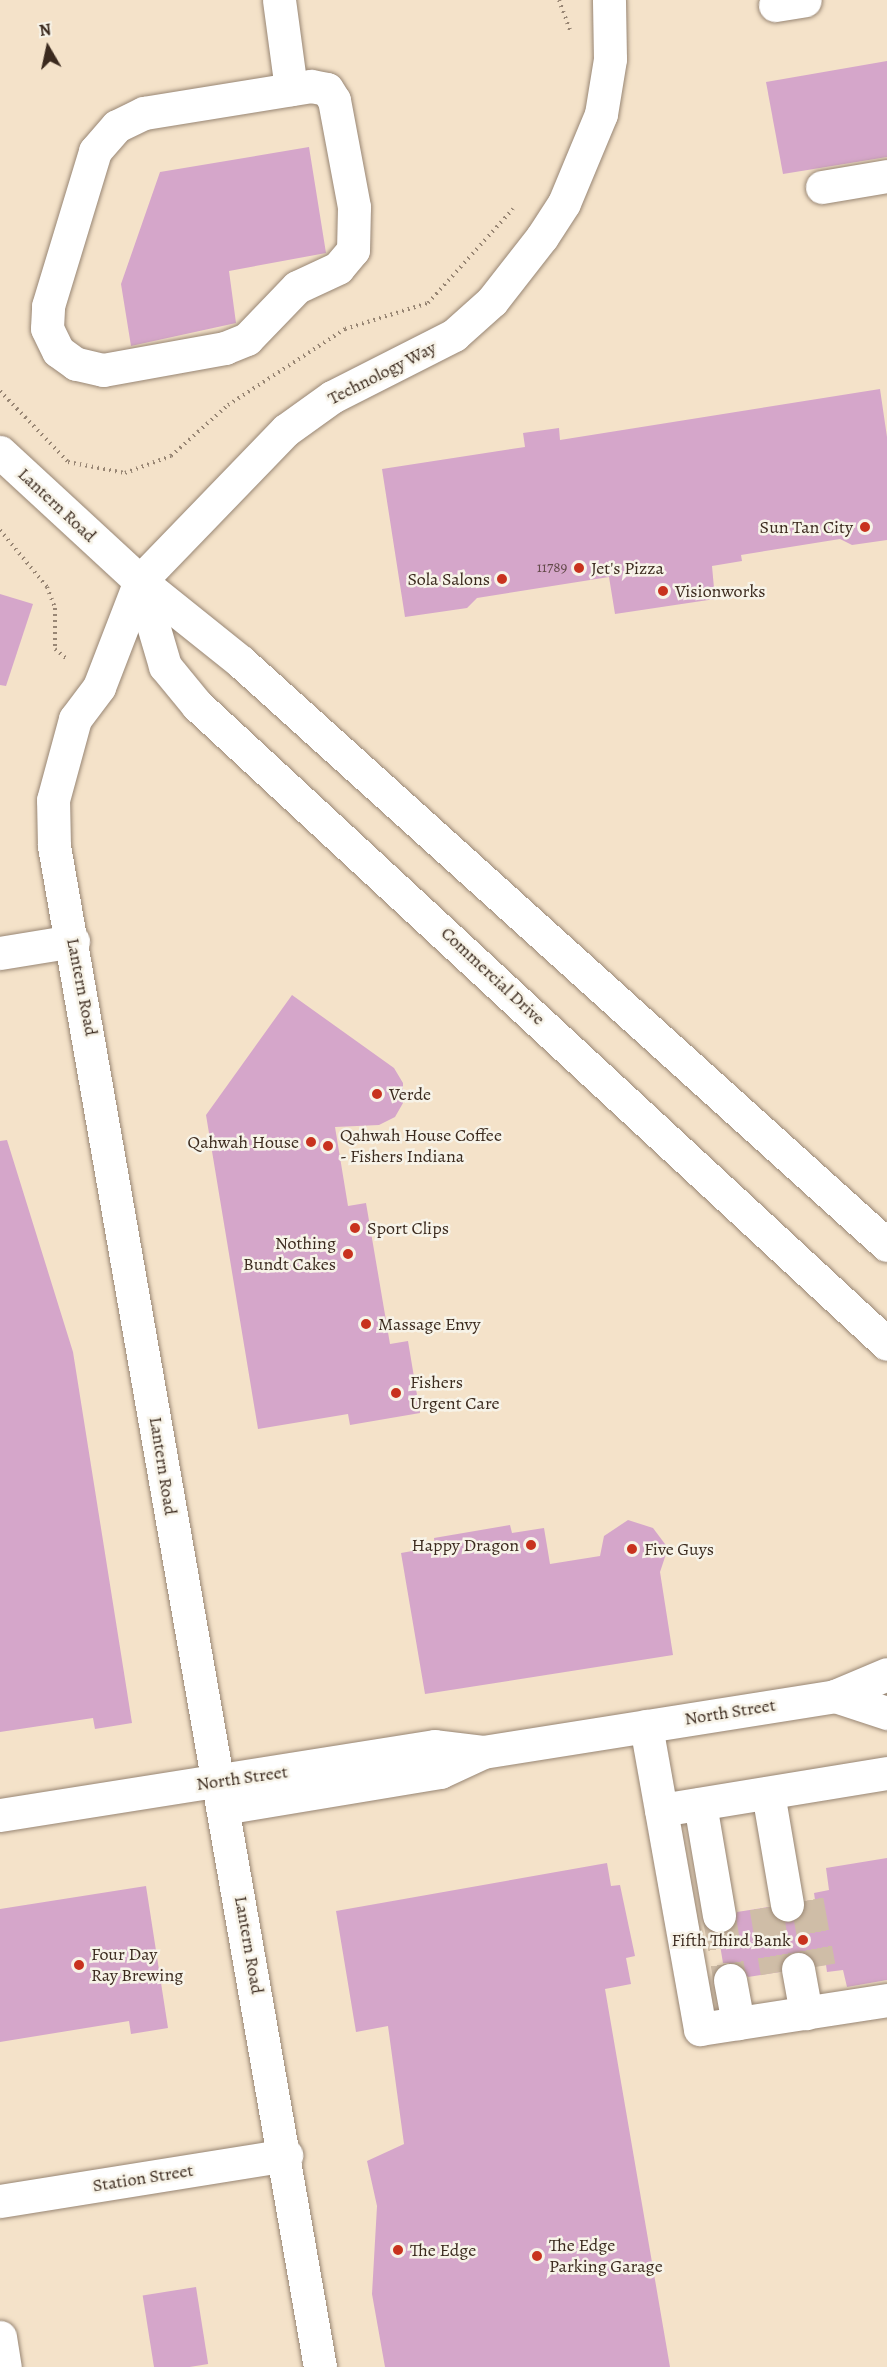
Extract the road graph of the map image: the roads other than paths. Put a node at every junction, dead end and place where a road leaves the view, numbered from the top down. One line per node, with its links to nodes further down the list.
1 (279, 0): 3 (street)
2 (609, 0): 7 (street, Technology Way)
3 (291, 89): 3 (street)
4 (887, 176): 5 (street)
5 (822, 187)
6 (0, 452): 7 (street, Lantern Road)
7 (140, 581): 8 (street, Lantern Road); 10 (street, Lantern Road); 11 (street, Commercial Drive)
8 (73, 941): 9 (street); 17 (street, Lantern Road)
9 (0, 952)
10 (887, 1245)
11 (887, 1344)
12 (887, 1674): 13 (street, North Street)
13 (835, 1696): 14 (street, North Street); 15 (street, North Street)
14 (887, 1713)
15 (646, 1726): 17 (street, North Street); 19 (street)
16 (887, 1773): 18 (street)
17 (220, 1795): 20 (street, North Street); 24 (street, Lantern Road)
18 (745, 1797): 18 (street); 19 (street)
19 (661, 1810): 23 (street)
20 (0, 1815)
21 (775, 1973): 23 (street); 23 (street); 23 (street)
22 (887, 2000): 23 (street)
23 (783, 2016)
24 (286, 2155): 25 (street, Station Street); 28 (street, Lantern Road)
25 (0, 2201)
26 (0, 2337): 27 (street)
27 (5, 2367)
28 (320, 2367)

